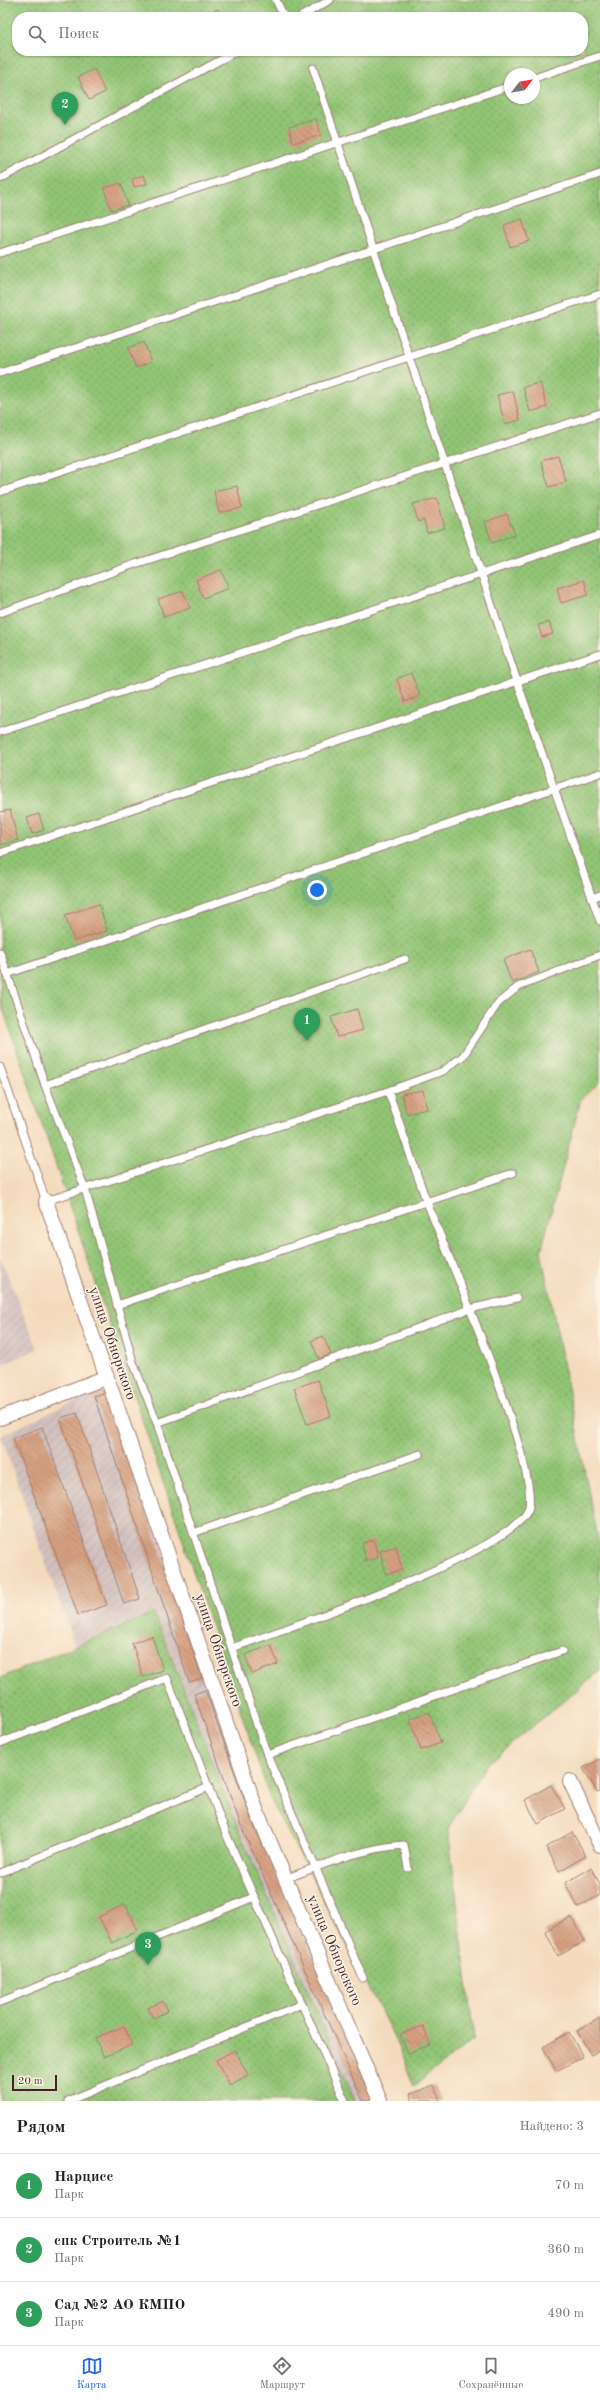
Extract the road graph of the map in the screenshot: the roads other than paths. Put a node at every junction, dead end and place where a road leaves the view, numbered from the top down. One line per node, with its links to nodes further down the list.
1 (276, 0): 3 (lane)
2 (330, 0): 4 (lane)
3 (282, 12)
4 (309, 12)
5 (229, 56): 12 (lane)
6 (600, 56): 8 (lane)
7 (313, 68): 10 (lane)
8 (540, 76)
9 (504, 88): 10 (lane)
10 (338, 143): 13 (lane); 14 (lane)
11 (600, 174): 13 (lane)
12 (0, 179)
13 (374, 249): 16 (lane); 17 (lane)
14 (0, 253)
15 (600, 294): 16 (lane)
16 (409, 356): 19 (lane); 20 (lane)
17 (0, 373)
18 (600, 413): 19 (lane)
19 (445, 463): 22 (lane); 23 (lane)
20 (0, 492)
21 (600, 535): 22 (lane)
22 (482, 575): 25 (lane); 26 (lane)
23 (0, 613)
24 (600, 654): 25 (lane)
25 (517, 681): 28 (lane); 29 (lane)
26 (0, 732)
27 (600, 773): 28 (lane)
28 (554, 789): 31 (lane); 36 (lane)
29 (0, 853)
30 (600, 895): 31 (lane)
31 (592, 898): 32 (lane)
32 (600, 921)
33 (0, 952): 36 (lane)
34 (600, 955): 39 (lane)
35 (405, 959): 38 (lane)
36 (7, 974): 38 (lane)
37 (0, 1067): 42 (lane)
38 (45, 1085): 41 (lane)
39 (388, 1092): 41 (lane); 43 (lane)
40 (513, 1173): 43 (lane)
41 (85, 1189): 42 (lane); 45 (lane)
42 (46, 1201): 47 (street, улица Обнорского)
43 (427, 1203): 45 (lane); 46 (lane)
44 (517, 1298): 46 (lane)
45 (117, 1305): 49 (lane)
46 (470, 1309): 49 (lane); 52 (lane)
47 (107, 1377): 48 (street); 62 (street, улица Обнорского)
48 (0, 1418)
49 (157, 1423): 51 (lane)
50 (420, 1454): 51 (lane)
51 (194, 1533): 52 (lane)
52 (232, 1648): 55 (lane)
53 (562, 1651): 55 (lane)
54 (0, 1743): 57 (lane)
55 (267, 1755): 59 (lane)
56 (570, 1781): 58 (street)
57 (209, 1787): 61 (lane); 63 (lane)
58 (600, 1846)
59 (316, 1867): 60 (lane); 62 (lane); 64 (lane)
60 (408, 1868)
61 (0, 1873)
62 (285, 1878): 69 (street, улица Обнорского)
63 (254, 1897): 65 (lane); 66 (lane)
64 (363, 1978)
65 (0, 2002)
66 (302, 2004): 67 (lane); 68 (lane)
67 (68, 2101)
68 (345, 2101)
69 (380, 2101)

